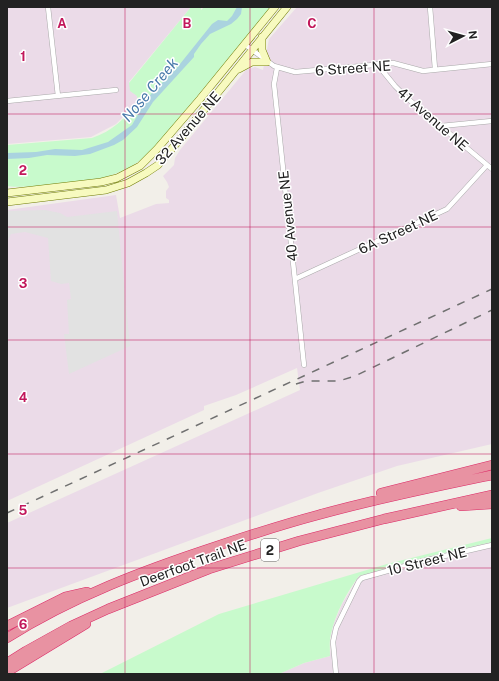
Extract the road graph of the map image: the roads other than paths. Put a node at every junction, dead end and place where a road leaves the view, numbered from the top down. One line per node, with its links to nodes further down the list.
1 (48, 7): 15 (street)
2 (275, 7): 6 (main road, 32 Avenue NE)
3 (287, 7): 5 (main road, 32 Avenue NE)
4 (430, 7): 12 (street)
5 (262, 37): 7 (main road, 32 Avenue NE); 8 (main road)
6 (244, 44): 7 (street, 6 Street NE); 21 (main road, 32 Avenue NE)
7 (251, 50): 8 (street, 6 Street NE); 13 (main road, 32 Avenue NE)
8 (267, 62): 11 (street, 6 Street NE); 13 (main road)
9 (377, 64): 11 (street, 6 Street NE); 12 (street, 6 Street NE); 18 (street, 41 Avenue NE)
10 (492, 64): 12 (street, 6 Street NE)
11 (277, 68): 23 (street, 40 Avenue NE)
12 (435, 69)
13 (234, 72): 22 (main road, 32 Avenue NE)
14 (116, 90): 15 (street)
15 (58, 96): 16 (street)
16 (7, 101)
17 (492, 121): 18 (street)
18 (441, 126): 19 (street, 41 Avenue NE)
19 (486, 165): 20 (street, 41 Avenue NE); 23 (street, 6A Street NE)
20 (492, 170)
21 (7, 193)
22 (7, 202)
23 (295, 279): 24 (street, 40 Avenue NE)
24 (304, 365)
25 (492, 465): 30 (highway)
26 (492, 475): 30 (highway, Deerfoot Trail NE / 2)
27 (492, 495): 29 (highway, Deerfoot Trail NE / 2)
28 (492, 504): 29 (highway)
29 (438, 506): 33 (highway, Deerfoot Trail NE / 2)
30 (319, 514): 32 (highway, Deerfoot Trail NE / 2)
31 (492, 545): 38 (street, 10 Street NE)
32 (102, 588): 34 (highway); 35 (highway, Deerfoot Trail NE / 2)
33 (108, 609): 36 (highway, Deerfoot Trail NE / 2); 37 (highway)
34 (7, 626)
35 (7, 638)
36 (7, 663)
37 (7, 672)
38 (336, 674)

